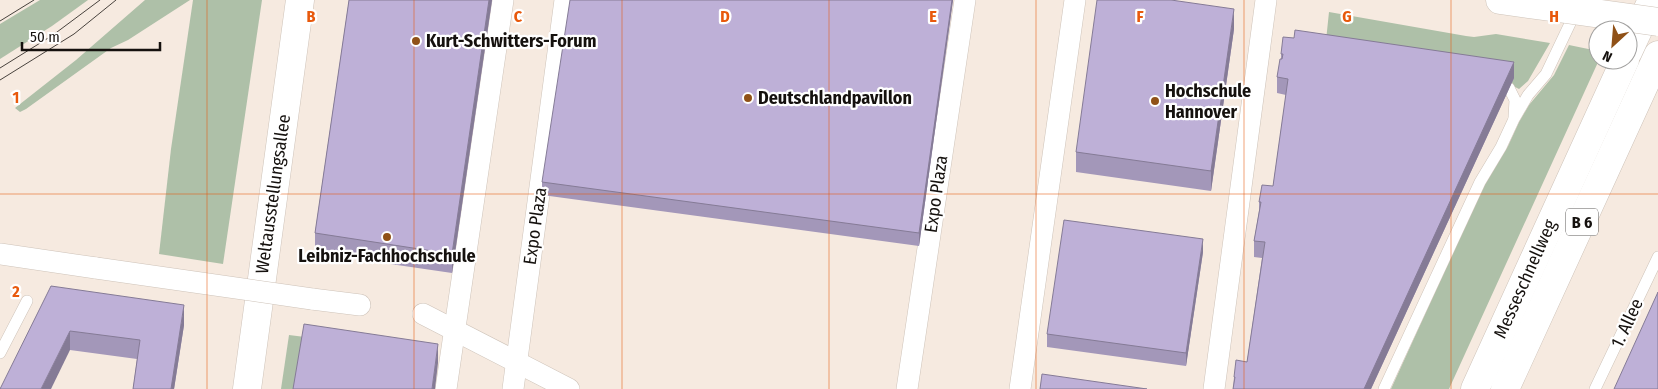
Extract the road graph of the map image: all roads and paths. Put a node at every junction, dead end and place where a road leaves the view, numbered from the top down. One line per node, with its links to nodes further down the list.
1 (300, 0): 26 (main road, Weltausstellungsallee)
2 (503, 0): 23 (street)
3 (565, 0): 25 (street, Expo Plaza)
4 (965, 0): 30 (street, Expo Plaza)
5 (1074, 0): 31 (street)
6 (1266, 0): 32 (street)
7 (1500, 0): 9 (main road)
8 (1652, 0): 11 (main road)
9 (1569, 4): 10 (main road, bridge); 15 (lane)
10 (1658, 22)
11 (1638, 30)
12 (1658, 55): 35 (main road, Messeschnellweg / B 6)
13 (1620, 70): 34 (main road, Messeschnellweg / B 6)
14 (1509, 88): 15 (lane)
15 (1514, 119): 21 (lane)
16 (0, 254): 20 (street, bridge)
17 (1658, 257): 36 (lane, 1. Allee)
18 (1415, 294): 21 (lane)
19 (26, 301): 24 (lane)
20 (360, 305)
21 (1420, 310): 33 (lane)
22 (423, 314): 23 (street)
23 (454, 331): 25 (street); 27 (street)
24 (0, 353)
25 (517, 362): 28 (street, Expo Plaza); 29 (street)
26 (247, 389)
27 (446, 389)
28 (513, 389)
29 (570, 389)
30 (907, 389)
31 (1020, 389)
32 (1214, 389)
33 (1384, 389)
34 (1475, 389)
35 (1505, 389)
36 (1595, 389)

